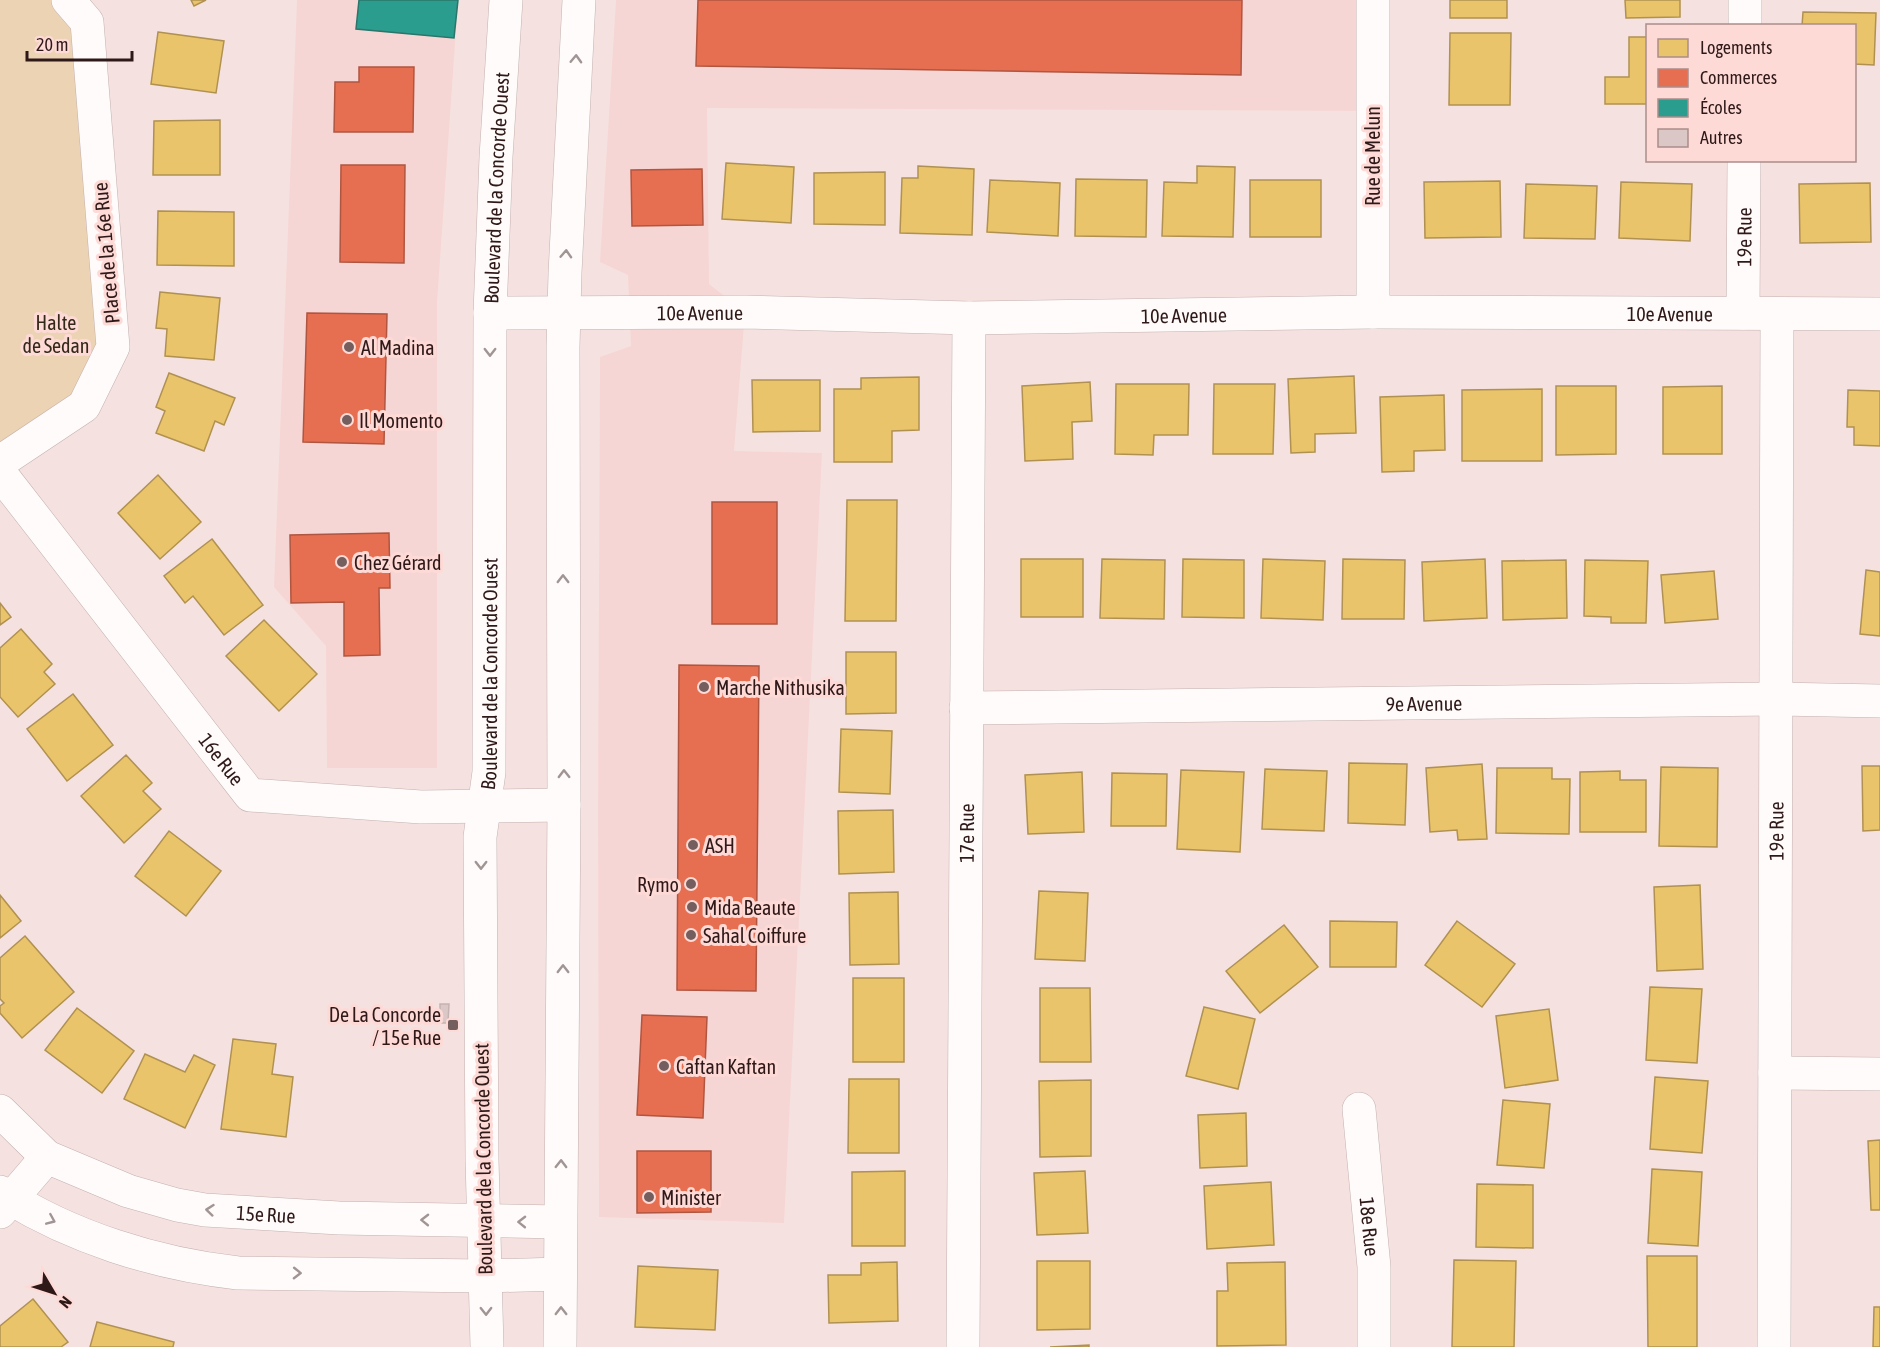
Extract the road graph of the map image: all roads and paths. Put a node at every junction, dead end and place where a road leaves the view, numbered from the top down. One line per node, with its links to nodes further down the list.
1 (68, 0): 15 (street, Place de la 16e Rue)
2 (506, 0): 10 (street, Boulevard de la Concorde Ouest)
3 (579, 0): 8 (street, one-way to 3)
4 (1373, 0): 9 (street, Rue de Melun)
5 (1745, 0): 6 (street)
6 (1745, 24)
7 (1744, 162): 11 (street, 19e Rue)
8 (564, 312): 10 (street, 10e Avenue); 14 (street, 10e Avenue); 20 (street, one-way to 8)
9 (1372, 312): 11 (street, 10e Avenue); 14 (street, 10e Avenue)
10 (490, 313): 21 (street, Boulevard de la Concorde Ouest, one-way to 21)
11 (1743, 314): 12 (street, 10e Avenue)
12 (1777, 314): 13 (street, 10e Avenue); 17 (street, 19e Rue)
13 (1880, 314)
14 (969, 318): 19 (street, 17e Rue)
15 (0, 462)
16 (0, 472): 21 (street, 16e Rue)
17 (1776, 699): 18 (street, 9e Avenue); 19 (street, 9e Avenue); 22 (street, 19e Rue)
18 (1880, 700)
19 (966, 708): 34 (street, 17e Rue)
20 (564, 806): 21 (street, 16e Rue); 29 (street, one-way to 20)
21 (484, 807): 28 (street, Boulevard de la Concorde Ouest, one-way to 28)
22 (1775, 1073): 23 (street); 36 (street, 19e Rue)
23 (1880, 1074)
24 (1359, 1109): 35 (street, 18e Rue)
25 (0, 1111): 26 (street, 15e Rue)
26 (46, 1157): 27 (street); 28 (street, 15e Rue, one-way to 26)
27 (4, 1201): 31 (street, one-way to 31)
28 (484, 1221): 29 (street, 15e Rue, one-way to 28); 31 (street, Boulevard de la Concorde Ouest)
29 (560, 1222): 30 (street)
30 (560, 1274): 31 (street); 33 (street, one-way to 30)
31 (485, 1276): 32 (street, Boulevard de la Concorde Ouest, one-way to 32)
32 (487, 1347)
33 (560, 1347)
34 (963, 1347)
35 (1374, 1347)
36 (1774, 1347)

